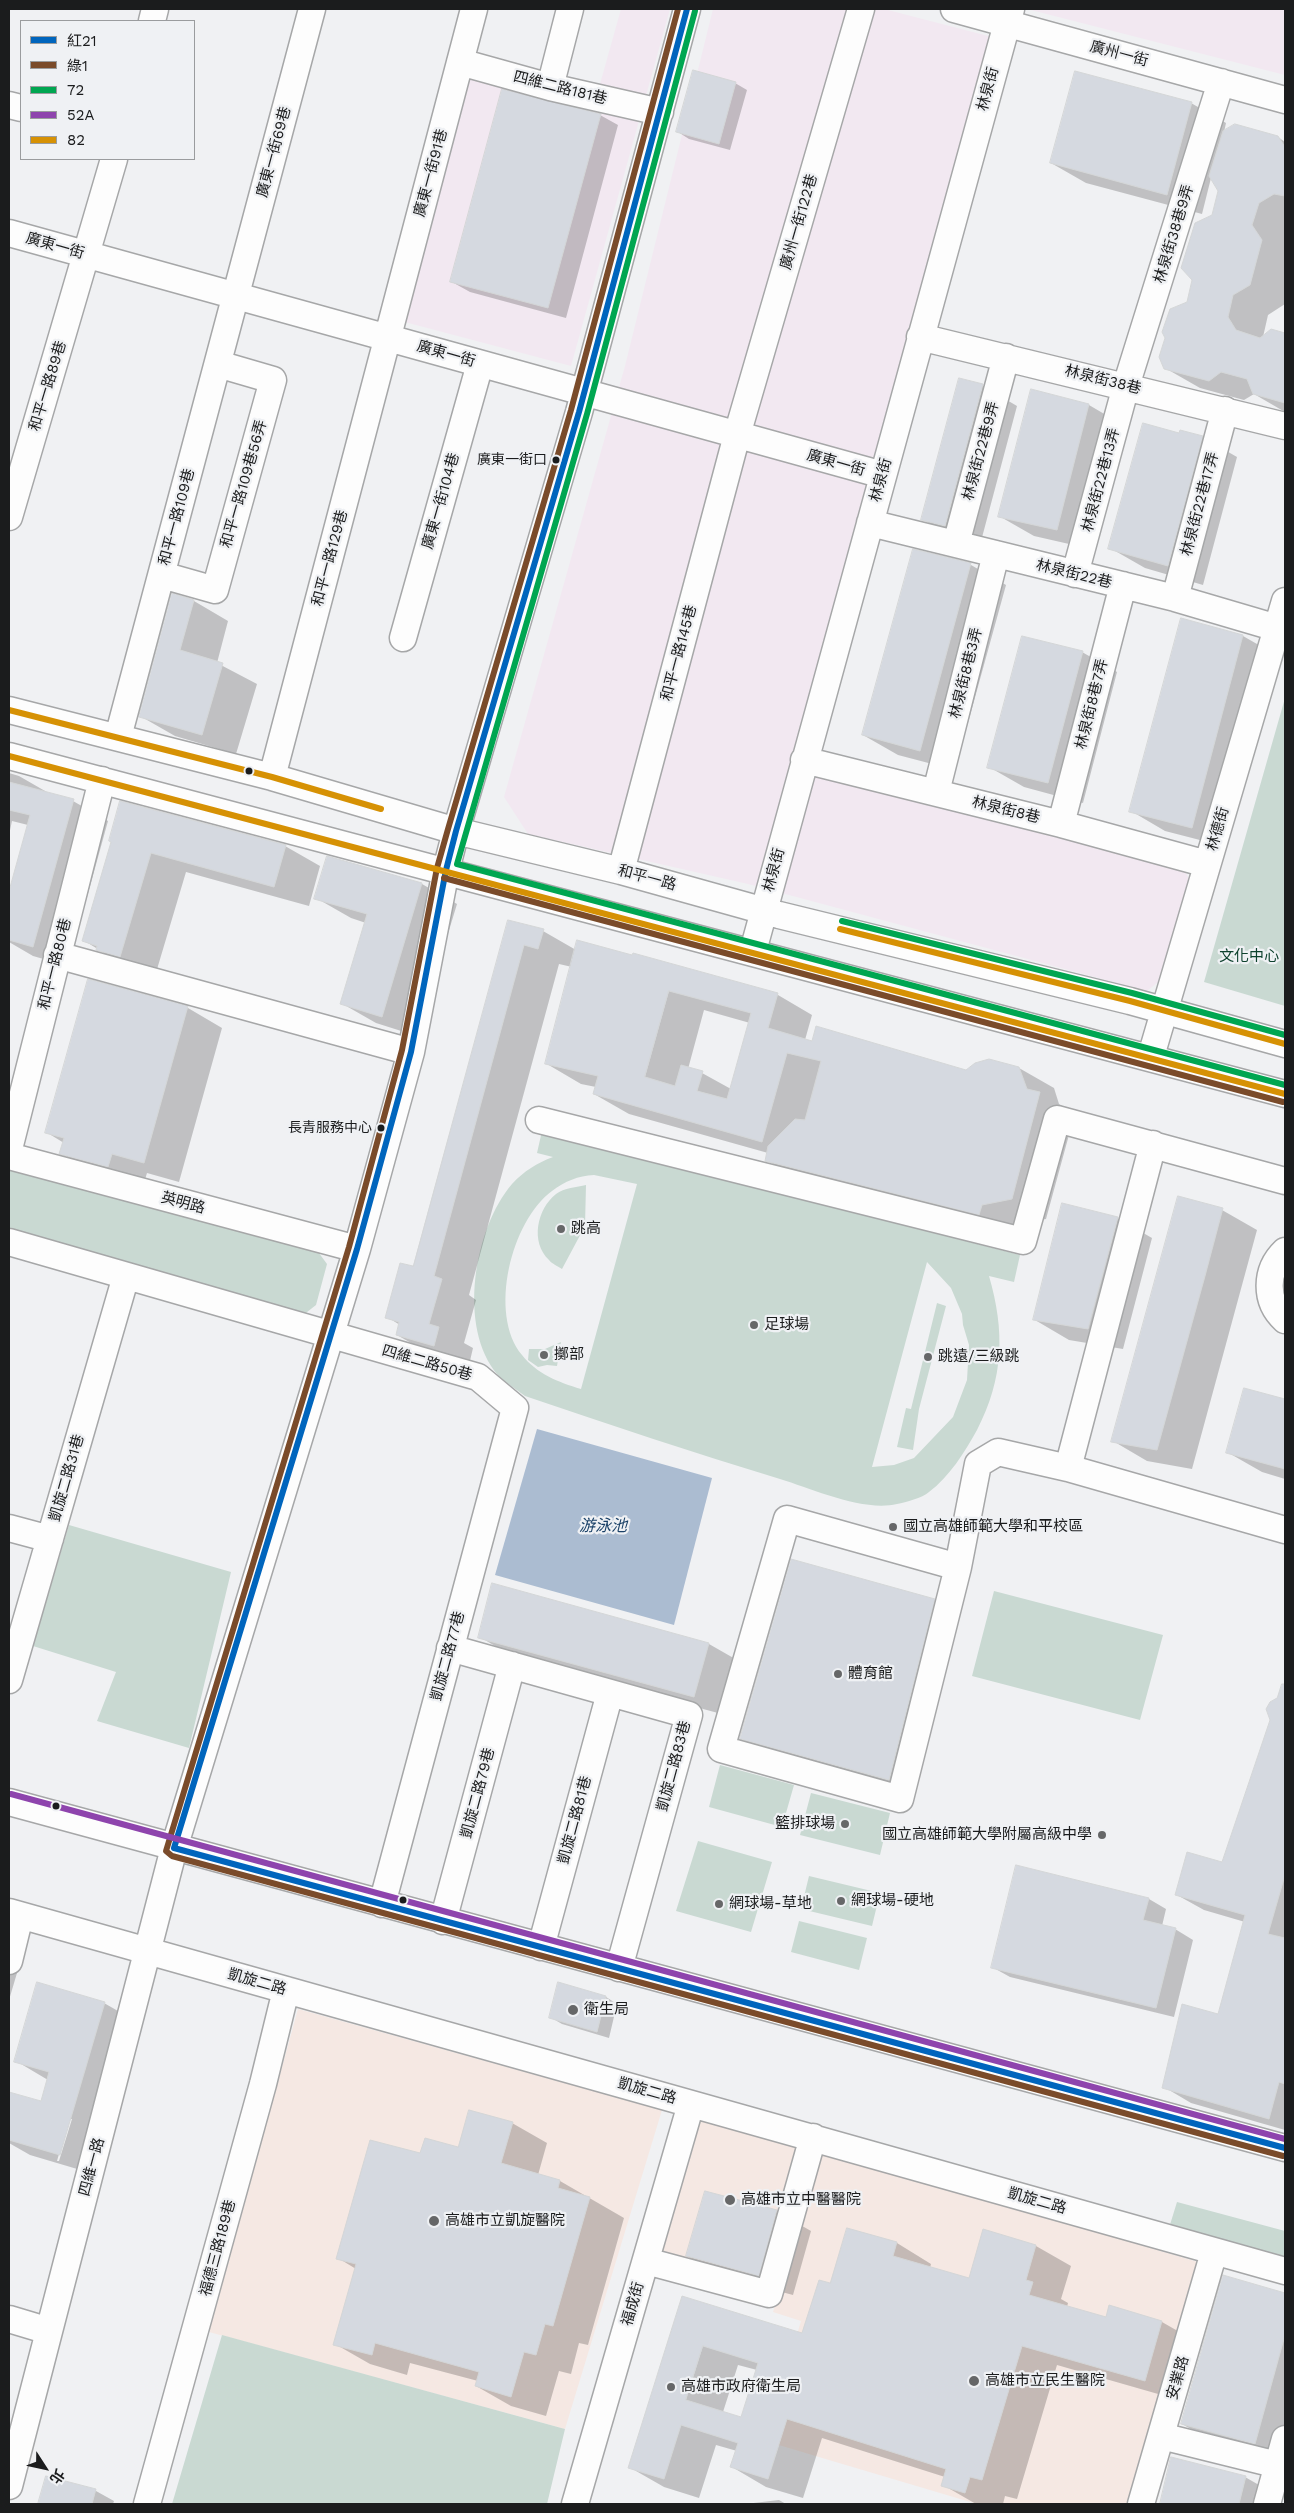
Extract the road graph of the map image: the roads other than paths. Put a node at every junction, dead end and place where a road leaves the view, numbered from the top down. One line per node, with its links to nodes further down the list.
1 (312, 9): 16 (street, 廣東一街69巷)
2 (474, 9): 8 (street, 廣東一街91巷)
3 (570, 9): 10 (street)
4 (687, 9): 12 (street, 四維一路)
5 (861, 9): 26 (street, 廣州一街122巷)
6 (954, 9): 7 (street, 廣州一街)
7 (1009, 16): 9 (street, 廣州一街); 17 (street, 林泉街)
8 (460, 62): 10 (street, 四維二路181巷); 18 (street, 廣東一街91巷)
9 (1221, 82): 11 (street, 廣州一街); 22 (street, 林泉街38巷9弄)
10 (550, 87): 12 (street, 四維二路181巷)
11 (1285, 100)
12 (660, 112): 23 (street, 四維一路)
13 (114, 160): 15 (street, 和平一路89巷)
14 (9, 233): 15 (street, 廣東一街)
15 (87, 255): 16 (street, 廣東一街); 28 (street, 和平一路89巷)
16 (236, 296): 18 (street, 廣東一街); 20 (street, 和平一路109巷)
17 (920, 337): 19 (street, 林泉街38巷); 27 (street, 林泉街)
18 (388, 338): 21 (street, 廣東一街); 44 (street, 和平一路129巷)
19 (1006, 357): 22 (street, 林泉街38巷); 31 (street, 林泉街22巷9弄)
20 (218, 364): 34 (street, 和平一路109巷); 34 (street, 和平一路109巷56弄)
21 (480, 364): 23 (street, 廣東一街); 39 (street, 廣東一街104巷)
22 (1126, 386): 24 (street, 林泉街38巷); 33 (street, 林泉街22巷13弄)
23 (584, 393): 26 (street, 廣東一街); 48 (street, 四維一路)
24 (1225, 410): 25 (street, 林泉街38巷); 36 (street, 林泉街22巷17弄)
25 (1285, 426)
26 (737, 435): 27 (street, 廣東一街); 51 (street, 和平一路145巷)
27 (883, 476): 30 (street, 林泉街)
28 (13, 488): 29 (street, 和平一路89巷)
29 (9, 517)
30 (870, 523): 31 (street, 林泉街22巷); 43 (street, 林泉街)
31 (956, 544): 32 (street, 林泉街22巷)
32 (996, 554): 33 (street, 林泉街22巷); 46 (street, 林泉街8巷3弄)
33 (1076, 574): 35 (street, 林泉街22巷)
34 (162, 575): 41 (street, 和平一路109巷)
35 (1122, 585): 36 (street, 林泉街22巷); 47 (street, 林泉街8巷7弄)
36 (1175, 598): 38 (street, 林泉街22巷)
37 (1285, 601): 38 (street, 林德街)
38 (1278, 628): 49 (street, 林德街)
39 (403, 638)
40 (9, 710): 41 (street, 和平一路)
41 (118, 737): 44 (street, 和平一路)
42 (9, 756): 45 (street)
43 (804, 760): 46 (street, 林泉街8巷); 52 (street, 林泉街)
44 (272, 777): 48 (street, 和平一路)
45 (102, 780): 50 (street); 54 (street, 和平一路80巷)
46 (936, 792): 47 (street, 林泉街8巷)
47 (1061, 824): 49 (street, 林泉街8巷)
48 (456, 831): 50 (street, 四維一路); 51 (street, 和平一路)
49 (1207, 864): 55 (street, 林德街)
50 (446, 870): 53 (street); 57 (street, 四維一路)
51 (621, 871): 52 (street, 和平一路)
52 (763, 910): 53 (street, 林泉街); 55 (street, 和平一路)
53 (753, 951): 58 (street)
54 (58, 955): 57 (street); 62 (street, 和平一路80巷)
55 (1164, 1010): 56 (street, 和平一路); 58 (street, 林德街)
56 (1285, 1044)
57 (411, 1052): 66 (street, 四維一路)
58 (1150, 1056): 59 (street)
59 (1285, 1094)
60 (539, 1120): 61 (street)
61 (1153, 1144): 64 (street); 72 (street)
62 (9, 1149)
63 (9, 1156): 66 (street, 英明路)
64 (1285, 1181)
65 (9, 1242): 68 (street)
66 (357, 1249): 70 (street, 四維一路)
67 (1285, 1251): 69 (street)
68 (126, 1276): 70 (street); 75 (street, 凱旋二路31巷)
69 (1285, 1320)
70 (330, 1335): 71 (street, 四維二路50巷); 82 (street, 四維一路)
71 (515, 1408): 77 (street, 凱旋二路77巷)
72 (1068, 1468): 74 (street); 76 (street)
73 (9, 1528): 75 (street)
74 (1285, 1530)
75 (50, 1539): 79 (street, 凱旋二路31巷)
76 (958, 1567): 76 (street)
77 (450, 1648): 78 (street, 凱旋二路83巷); 83 (street, 凱旋二路77巷)
78 (512, 1665): 80 (street, 凱旋二路83巷); 85 (street, 凱旋二路79巷)
79 (9, 1680)
80 (610, 1693): 86 (street, 凱旋二路81巷); 89 (street, 凱旋二路83巷)
81 (9, 1802): 82 (street)
82 (174, 1848): 83 (street); 87 (street, 四維一路)
83 (382, 1904): 85 (street)
84 (15, 1914): 87 (street, 凱旋二路); 88 (street)
85 (443, 1921): 86 (street)
86 (541, 1947): 89 (street)
87 (147, 1952): 90 (street, 凱旋二路); 98 (street, 四維一路)
88 (9, 1961)
89 (619, 1968): 93 (street)
90 (286, 1990): 91 (street, 凱旋二路); 103 (street, 福德三路189巷)
91 (691, 2104): 92 (street, 凱旋二路); 95 (street, 福成街)
92 (813, 2137): 94 (street, 凱旋二路); 95 (street)
93 (1285, 2148)
94 (1214, 2252): 96 (street, 凱旋二路); 99 (street, 安業路)
95 (646, 2261): 104 (street, 福成街)
96 (1285, 2271)
97 (9, 2319): 98 (street)
98 (49, 2331): 102 (street, 四維一路)
99 (1162, 2436): 101 (street); 105 (street, 安業路)
100 (1285, 2438): 101 (street)
101 (1278, 2464): 106 (street)
102 (9, 2486)
103 (147, 2504)
104 (575, 2504)
105 (1141, 2504)
106 (1267, 2504)

